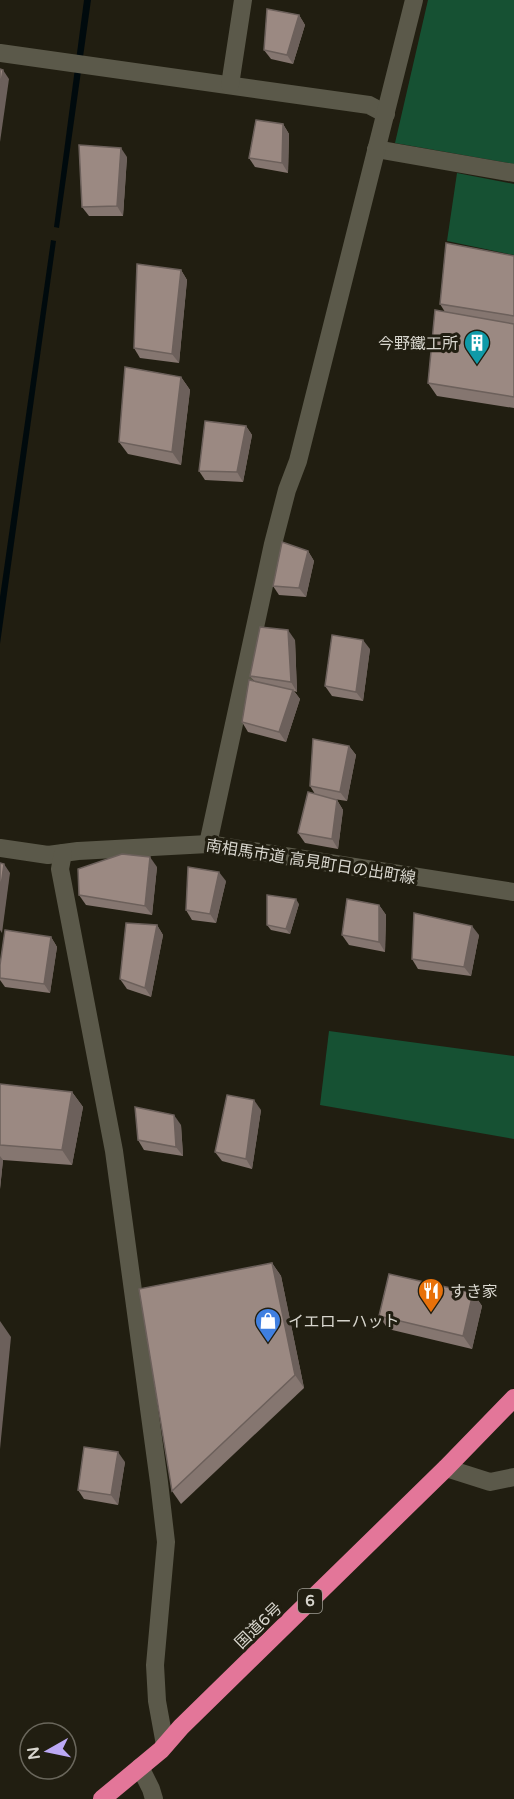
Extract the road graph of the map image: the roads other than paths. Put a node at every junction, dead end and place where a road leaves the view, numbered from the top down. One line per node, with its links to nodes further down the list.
1 (243, 0): 4 (street)
2 (414, 0): 5 (street)
3 (0, 53): 4 (street)
4 (230, 85): 5 (street)
5 (386, 114): 6 (street)
6 (376, 149): 7 (street); 8 (street)
7 (514, 173)
8 (208, 844): 10 (street, 南相馬市道 高見町日の出町線); 11 (street, 南相馬市道 高見町日の出町線)
9 (0, 848): 10 (street, 南相馬市道 高見町日の出町線)
10 (63, 853): 15 (street)
11 (514, 892)
12 (514, 1398): 13 (highway, 国道6号 / 6)
13 (446, 1468): 14 (street); 15 (highway, 国道6号 / 6)
14 (514, 1478)
15 (165, 1745): 16 (highway, 国道6号 / 6)
16 (140, 1767): 17 (highway, 国道6号 / 6); 18 (street)
17 (102, 1799)
18 (154, 1799)

